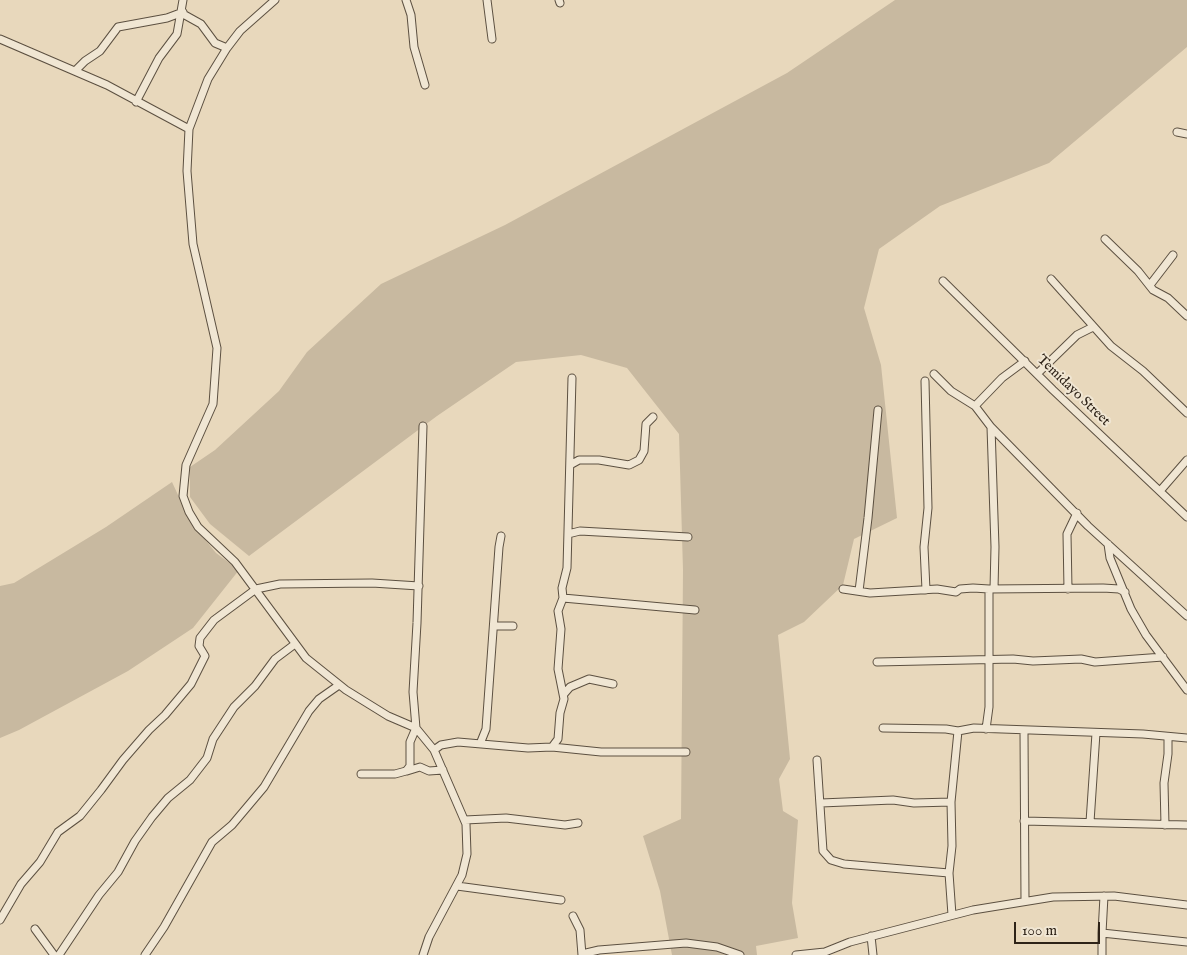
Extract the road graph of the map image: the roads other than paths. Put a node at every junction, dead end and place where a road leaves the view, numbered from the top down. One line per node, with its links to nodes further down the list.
1 (183, 0): 5 (street)
2 (275, 0): 8 (street)
3 (406, 0): 10 (street)
4 (486, 0): 7 (street)
5 (183, 13): 8 (street); 9 (street); 11 (street)
6 (0, 39): 9 (street)
7 (492, 40)
8 (227, 48): 12 (street)
9 (75, 72): 11 (street)
10 (426, 85)
11 (136, 102): 12 (street)
12 (189, 128): 43 (street)
13 (1177, 132): 14 (street)
14 (1187, 134)
15 (1105, 239): 19 (street)
16 (1173, 255): 19 (street)
17 (1051, 279): 21 (street)
18 (943, 281): 22 (street, Temidayo Street)
19 (1150, 285): 20 (street)
20 (1187, 316)
21 (1093, 326): 23 (street); 29 (street)
22 (1025, 361): 23 (street, Temidayo Street); 27 (street)
23 (1038, 373): 35 (street, Temidayo Street)
24 (934, 374): 27 (street)
25 (572, 378): 34 (street)
26 (925, 381): 47 (street)
27 (975, 406): 32 (street)
28 (878, 410): 48 (street)
29 (1187, 414)
30 (653, 417): 34 (street)
31 (423, 426): 42 (street)
32 (991, 427): 36 (street); 45 (street)
33 (1187, 460): 35 (street)
34 (570, 464): 38 (street)
35 (1160, 490): 37 (street, Temidayo Street)
36 (1076, 513): 41 (street); 46 (street)
37 (1187, 517)
38 (568, 534): 40 (street); 50 (street)
39 (501, 536): 53 (street)
40 (688, 537)
41 (1108, 544): 49 (street); 52 (street)
42 (418, 586): 43 (street); 63 (street)
43 (256, 589): 55 (street); 95 (street)
44 (843, 589): 48 (street)
45 (992, 589): 46 (street); 47 (street); 57 (street)
46 (1068, 589): 49 (street)
47 (926, 590): 48 (street)
48 (859, 591)
49 (1125, 592): 56 (street)
50 (563, 598): 51 (street); 62 (street)
51 (695, 610)
52 (1187, 616)
53 (494, 626): 54 (street); 71 (street)
54 (513, 626)
55 (295, 644): 60 (street); 103 (street)
56 (1162, 657): 57 (street); 61 (street)
57 (988, 661): 58 (street); 65 (street)
58 (877, 662)
59 (613, 684): 62 (street)
60 (339, 685): 63 (street); 104 (street)
61 (1187, 690)
62 (564, 694): 72 (street)
63 (416, 728): 73 (street); 77 (street)
64 (883, 728): 66 (street)
65 (986, 729): 66 (street); 67 (street)
66 (958, 731): 79 (street)
67 (1024, 731): 68 (street); 82 (street)
68 (1096, 733): 69 (street); 83 (street)
69 (1168, 737): 70 (street); 85 (street)
70 (1187, 738)
71 (480, 744): 72 (street); 73 (street)
72 (552, 746): 74 (street)
73 (434, 750): 76 (street)
74 (686, 752)
75 (817, 760): 80 (street)
76 (443, 770): 77 (street); 81 (street)
77 (406, 771): 78 (street)
78 (361, 774)
79 (951, 802): 80 (street); 87 (street)
80 (821, 803): 87 (street)
81 (465, 820): 84 (street); 88 (street)
82 (1024, 822): 83 (street); 91 (street)
83 (1090, 822): 85 (street)
84 (578, 824)
85 (1164, 825): 86 (street)
86 (1187, 825)
87 (949, 873): 93 (street)
88 (457, 886): 90 (street); 101 (street)
89 (1104, 896): 91 (street); 92 (street); 97 (street)
90 (561, 900)
91 (1025, 901): 93 (street)
92 (1187, 905)
93 (952, 915): 98 (street)
94 (573, 916): 105 (street)
95 (0, 920)
96 (35, 929): 102 (street)
97 (1102, 933): 99 (street); 109 (street)
98 (871, 936): 100 (street); 108 (street)
99 (1187, 942)
100 (834, 952): 107 (street)
101 (426, 954)
102 (54, 955)
103 (59, 955)
104 (145, 955)
105 (582, 955): 106 (street)
106 (740, 955)
107 (796, 955)
108 (873, 955)
109 (1102, 955)

